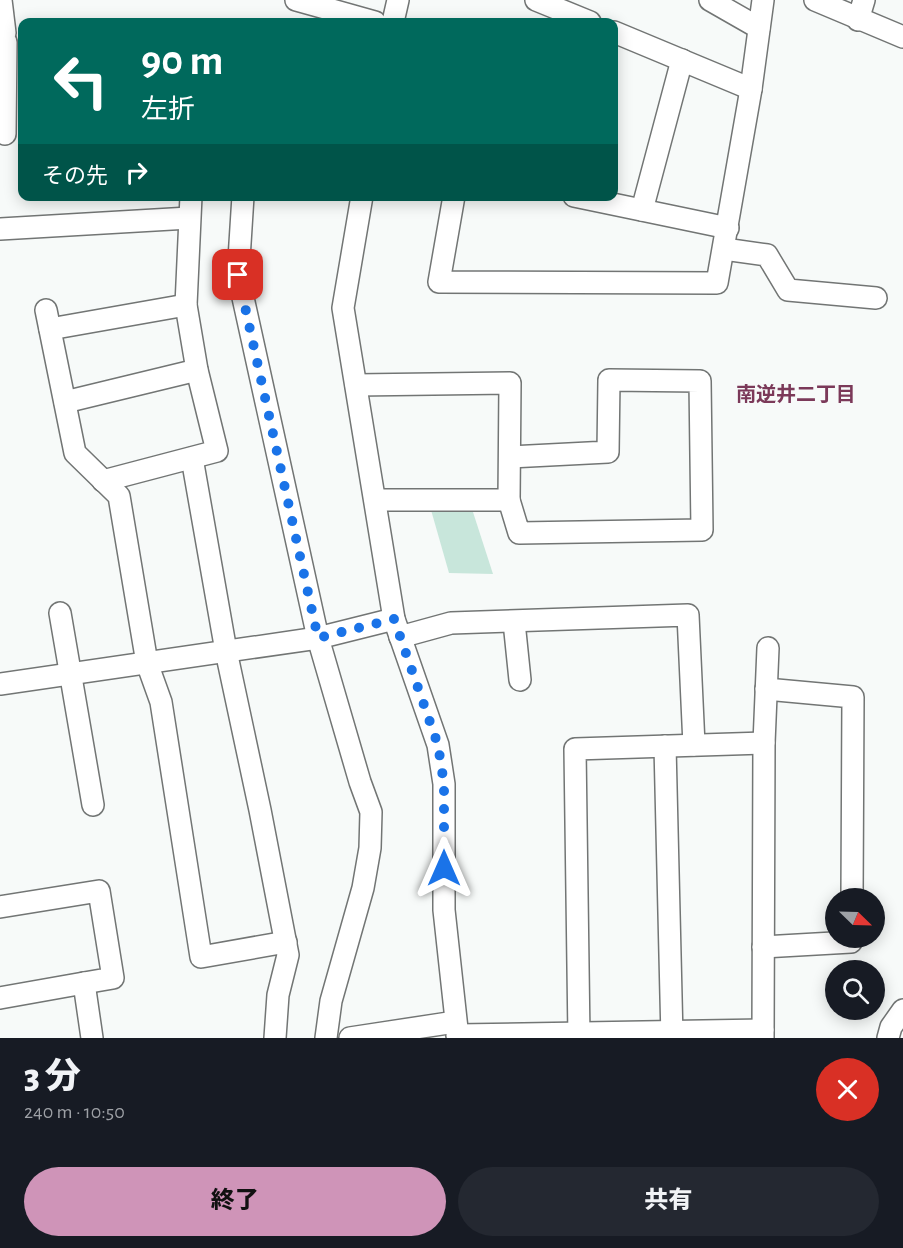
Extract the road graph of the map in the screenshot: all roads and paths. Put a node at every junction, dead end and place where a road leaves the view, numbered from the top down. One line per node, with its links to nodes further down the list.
1 (2, 0): 17 (street)
2 (296, 0): 9 (street)
3 (398, 0): 10 (street)
4 (536, 0): 11 (street)
5 (710, 0): 12 (street)
6 (764, 0): 12 (street)
7 (814, 0): 8 (street)
8 (861, 10): 14 (street)
9 (361, 18)
10 (394, 18)
11 (580, 18)
12 (759, 28): 16 (street)
13 (618, 34): 15 (street)
14 (903, 37)
15 (682, 60): 16 (street); 23 (street)
16 (751, 89): 25 (street)
17 (9, 134)
18 (191, 201): 24 (street)
19 (243, 201): 41 (street)
20 (361, 201): 31 (street)
21 (453, 201): 27 (street)
22 (598, 201): 23 (street)
23 (642, 210): 25 (street)
24 (189, 218): 26 (street); 29 (street)
25 (728, 228): 27 (street)
26 (0, 229)
27 (724, 249): 28 (street)
28 (876, 298)
29 (186, 305): 30 (street); 32 (street)
30 (197, 370): 32 (street); 33 (street)
31 (356, 385): 34 (street); 36 (street)
32 (65, 402): 35 (street)
33 (192, 458): 35 (street); 43 (street)
34 (510, 458): 37 (street); 37 (street)
35 (103, 481): 44 (street)
36 (375, 500): 37 (street); 40 (street)
37 (509, 500)
38 (60, 614): 45 (street)
39 (514, 622): 40 (street); 46 (street); 51 (street)
40 (397, 628): 41 (street); 61 (street)
41 (318, 638): 43 (street); 67 (street)
42 (768, 648): 48 (street)
43 (226, 651): 44 (street); 55 (street)
44 (147, 663): 45 (street); 55 (street)
45 (71, 673): 47 (street); 52 (street)
46 (520, 680)
47 (0, 684)
48 (766, 689): 49 (street); 53 (street)
49 (764, 744): 51 (street); 57 (street)
50 (665, 746): 51 (street); 63 (street); 64 (street)
51 (694, 746)
52 (93, 805)
53 (852, 888)
54 (0, 907): 58 (street)
55 (286, 942): 66 (street)
56 (825, 943): 57 (street)
57 (763, 947): 62 (street)
58 (84, 983): 59 (street); 65 (street)
59 (0, 998)
60 (903, 1010): 69 (street)
61 (457, 1032): 64 (street); 68 (street)
62 (763, 1034): 63 (street)
63 (672, 1035): 64 (street)
64 (579, 1036)
65 (92, 1038)
66 (275, 1038)
67 (326, 1038)
68 (350, 1038)
69 (888, 1038)

